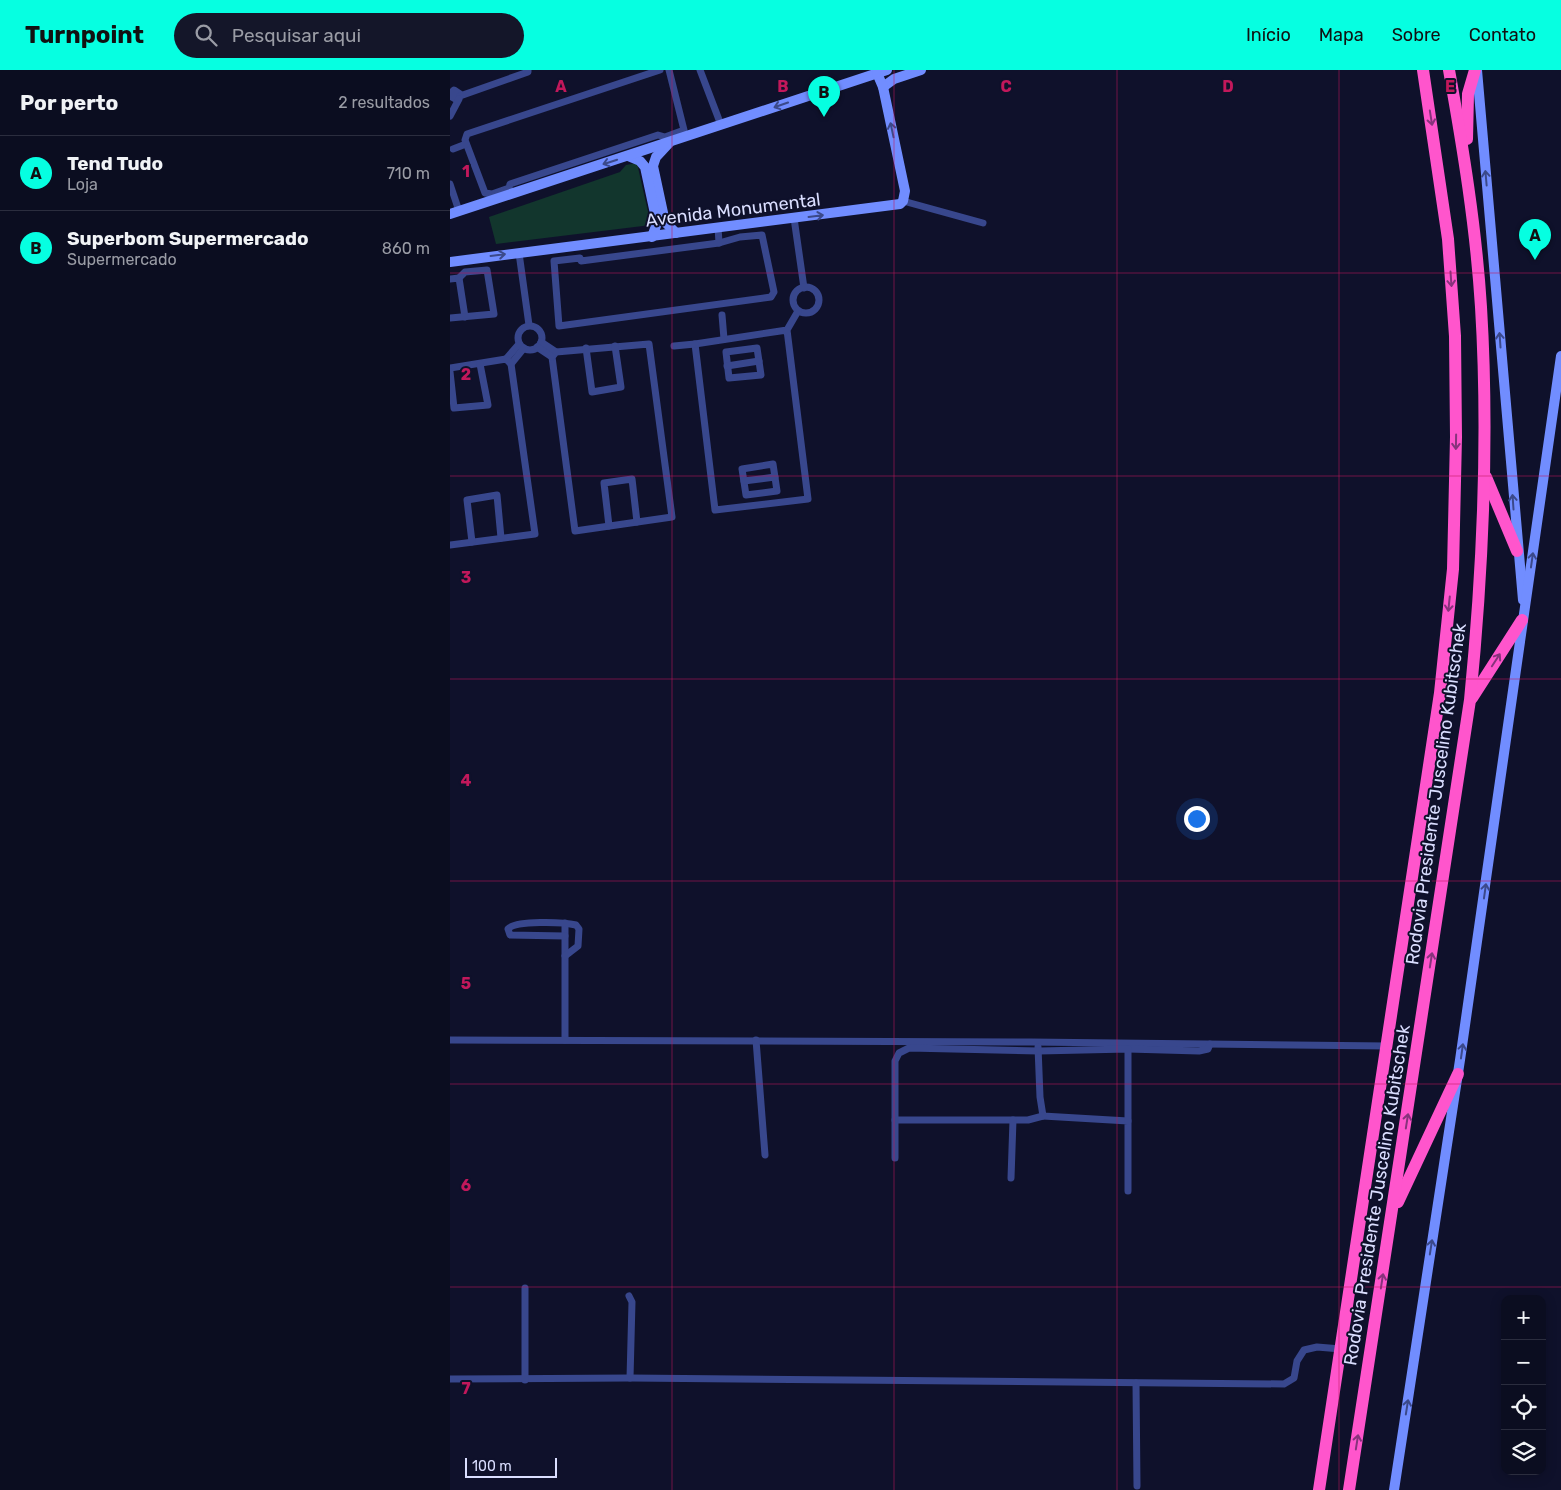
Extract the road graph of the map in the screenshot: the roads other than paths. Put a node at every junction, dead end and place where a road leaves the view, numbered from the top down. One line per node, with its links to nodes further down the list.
1 (528, 70): 12 (street)
2 (660, 70): 16 (street)
3 (669, 70): 19 (street)
4 (700, 70): 14 (street)
5 (921, 70): 10 (street)
6 (1423, 70): 81 (highway, Rodovia Presidente Juscelino Kubitschek, one-way to 81)
7 (1449, 70): 20 (highway, Rodovia Presidente Juscelino Kubitschek)
8 (1476, 70): 20 (highway); 70 (street, one-way to 8)
9 (882, 72): 10 (street); 14 (street, one-way to 14)
10 (883, 87): 24 (street, one-way to 10)
11 (450, 92): 12 (street)
12 (460, 97): 13 (street)
13 (450, 116)
14 (721, 125): 15 (street)
15 (670, 142): 18 (street); 29 (street)
16 (466, 144): 17 (street); 21 (street)
17 (453, 149)
18 (628, 156): 22 (street, one-way to 22); 30 (street)
19 (587, 157): 21 (street); 22 (street)
20 (1465, 157): 60 (highway, Rodovia Presidente Juscelino Kubitschek)
21 (577, 161): 22 (street)
22 (586, 170): 25 (street)
23 (450, 184): 25 (street)
24 (903, 202): 26 (street, Avenida Monumental, one-way to 24); 27 (street)
25 (455, 213)
26 (794, 218): 28 (street, Avenida Monumental); 36 (street)
27 (983, 223)
28 (718, 227): 29 (street, Avenida Monumental); 31 (street)
29 (676, 233): 30 (street, Avenida Monumental)
30 (652, 237): 32 (street, Avenida Monumental)
31 (720, 243): 31 (street)
32 (519, 253): 33 (street, Avenida Monumental, one-way to 32); 41 (street)
33 (450, 262)
34 (459, 278): 35 (street); 39 (street); 39 (street)
35 (450, 279)
36 (804, 288): 37 (street); 37 (street)
37 (798, 311): 42 (street)
38 (722, 314): 44 (street)
39 (465, 317): 40 (street)
40 (450, 318)
41 (529, 325): 45 (street); 47 (street)
42 (787, 330): 43 (street); 64 (street)
43 (740, 337): 44 (street); 51 (street)
44 (724, 339): 46 (street)
45 (539, 344): 47 (street); 52 (street)
46 (695, 344): 49 (street); 64 (street)
47 (521, 346): 54 (street)
48 (615, 346): 50 (street); 50 (street); 65 (street)
49 (674, 346)
50 (586, 348): 52 (street)
51 (742, 350): 55 (street); 57 (street)
52 (554, 354): 66 (street)
53 (1561, 356): 71 (street, one-way to 53)
54 (508, 361): 56 (street); 67 (street)
55 (759, 362): 57 (street); 57 (street)
56 (480, 364): 58 (street); 59 (street)
57 (728, 366)
58 (450, 368)
59 (450, 372)
60 (1484, 473): 70 (highway); 72 (highway, Rodovia Presidente Juscelino Kubitschek)
61 (775, 476): 62 (street); 62 (street); 63 (street)
62 (744, 481): 63 (street)
63 (760, 493): 64 (street)
64 (762, 504)
65 (637, 522): 66 (street); 66 (street)
66 (609, 526)
67 (501, 538): 68 (street); 68 (street)
68 (472, 542): 69 (street)
69 (450, 545)
70 (1517, 551): 71 (street)
71 (1523, 614): 72 (highway, one-way to 71); 84 (street, one-way to 71)
72 (1470, 700): 93 (highway, Rodovia Presidente Juscelino Kubitschek, one-way to 72)
73 (565, 923): 74 (street); 74 (street); 75 (street)
74 (565, 936): 75 (street)
75 (565, 956): 77 (street)
76 (450, 1040): 77 (street)
77 (565, 1040): 78 (street)
78 (756, 1040): 79 (street); 89 (street)
79 (1038, 1042): 80 (street); 83 (street)
80 (1210, 1044): 81 (street); 82 (street)
81 (1388, 1046): 96 (highway, Rodovia Presidente Juscelino Kubitschek)
82 (1128, 1049): 83 (street); 88 (street)
83 (1038, 1051): 85 (street); 86 (street)
84 (1458, 1074): 93 (highway); 104 (street, one-way to 84)
85 (1044, 1116): 87 (street); 88 (street)
86 (895, 1120): 87 (street); 90 (street)
87 (1013, 1120): 91 (street)
88 (1128, 1121): 92 (street)
89 (765, 1155)
90 (895, 1158)
91 (1011, 1178)
92 (1128, 1191)
93 (1392, 1215): 103 (highway, Rodovia Presidente Juscelino Kubitschek, one-way to 93)
94 (525, 1288): 99 (street)
95 (629, 1296): 97 (street)
96 (1341, 1349): 100 (street); 102 (highway, Rodovia Presidente Juscelino Kubitschek)
97 (630, 1378): 99 (street); 100 (street)
98 (450, 1379): 99 (street)
99 (525, 1380)
100 (1136, 1383): 101 (street)
101 (1137, 1486)
102 (1319, 1490)
103 (1349, 1490)
104 (1394, 1490)

